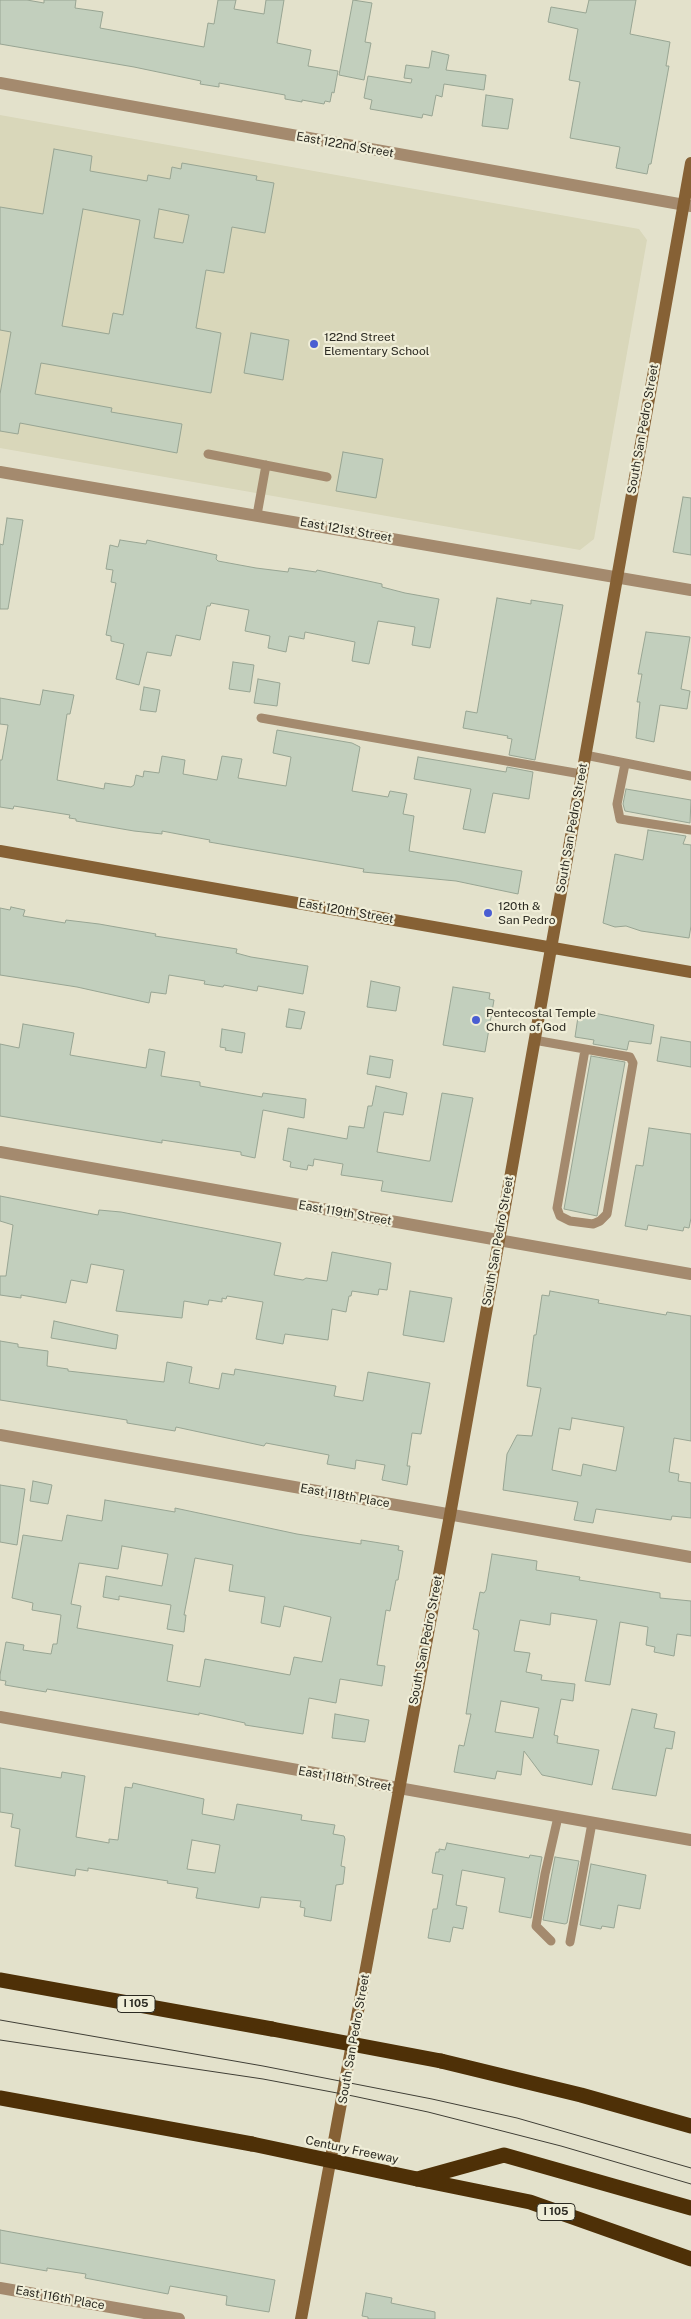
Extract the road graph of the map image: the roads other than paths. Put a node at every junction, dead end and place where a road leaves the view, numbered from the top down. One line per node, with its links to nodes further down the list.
1 (0, 83): 3 (street, East 122nd Street)
2 (691, 163): 3 (street, South San Pedro Street)
3 (687, 206): 9 (street, South San Pedro Street)
4 (208, 454): 5 (lane)
5 (266, 465): 7 (lane); 8 (lane)
6 (0, 472): 8 (street, East 121st Street)
7 (327, 477)
8 (257, 515): 9 (street, East 121st Street)
9 (616, 576): 10 (street, East 121st Street); 12 (street, South San Pedro Street)
10 (691, 590)
11 (262, 718): 14 (lane)
12 (585, 755): 13 (lane); 14 (street, South San Pedro Street)
13 (625, 764): 15 (lane); 16 (lane)
14 (581, 774): 18 (street, South San Pedro Street)
15 (691, 776)
16 (691, 830)
17 (0, 851): 18 (street, East 120th Street)
18 (550, 946): 19 (street, East 120th Street); 20 (street, South San Pedro Street)
19 (691, 972)
20 (534, 1040): 21 (lane); 23 (street, South San Pedro Street)
21 (585, 1050): 21 (lane)
22 (0, 1152): 23 (street, East 119th Street)
23 (498, 1240): 24 (street, East 119th Street); 26 (street, South San Pedro Street)
24 (691, 1274)
25 (0, 1435): 26 (street, East 118th Place)
26 (450, 1514): 27 (street, East 118th Place); 29 (street, South San Pedro Street)
27 (691, 1557)
28 (0, 1717): 29 (street, East 118th Street)
29 (399, 1788): 30 (street, East 118th Street); 43 (street, South San Pedro Street)
30 (558, 1817): 31 (street, East 118th Street); 33 (lane)
31 (592, 1822): 32 (street, East 118th Street); 34 (lane)
32 (691, 1840)
33 (551, 1941)
34 (570, 1942)
35 (0, 1980): 37 (highway, I 105, bridge)
36 (0, 2098): 38 (highway, Century Freeway / I 105, bridge)
37 (691, 2126)
38 (417, 2179): 39 (highway); 40 (highway, Century Freeway / I 105)
39 (691, 2208)
40 (691, 2259)
41 (0, 2288): 42 (street, East 116th Place)
42 (179, 2319)
43 (302, 2319)

